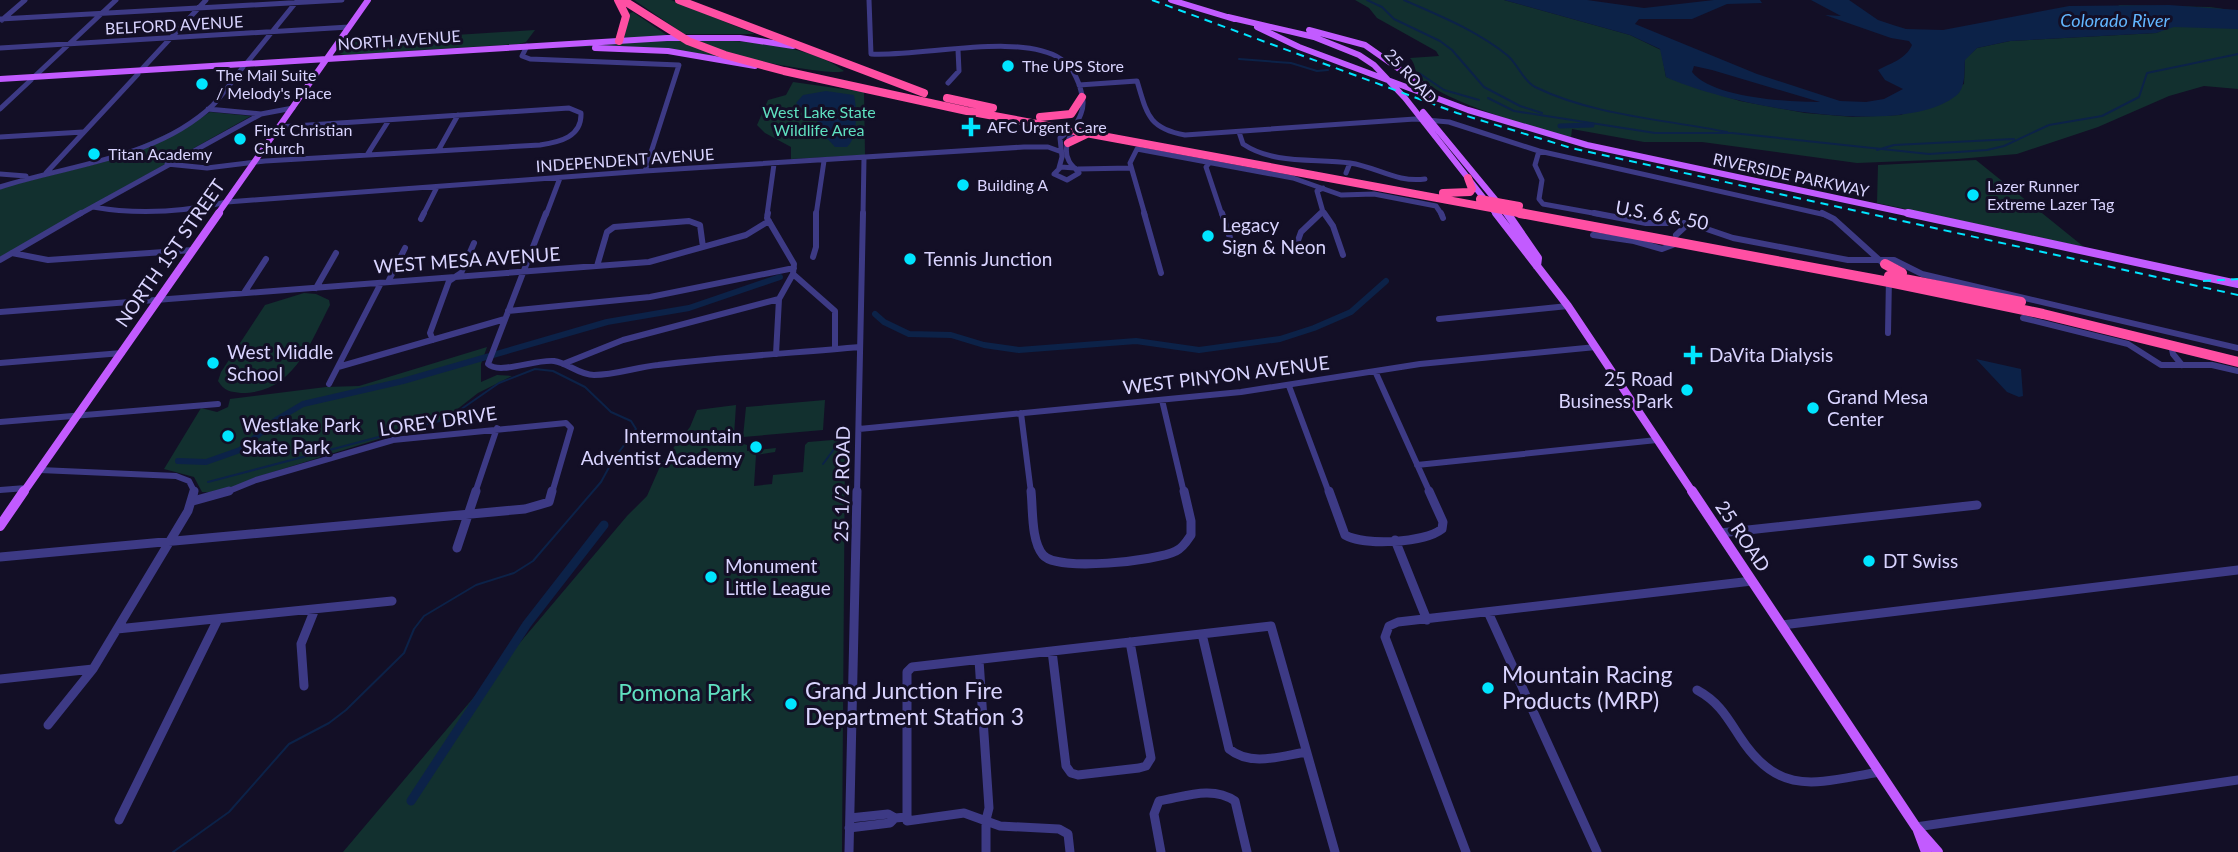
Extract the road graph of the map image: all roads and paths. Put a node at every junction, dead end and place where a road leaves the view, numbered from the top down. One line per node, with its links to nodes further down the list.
1 (25, 0): 17 (street)
2 (116, 0): 15 (street)
3 (206, 0): 13 (street)
4 (342, 0): 12 (street)
5 (368, 0): 19 (main road, NORTH 1ST STREET)
6 (620, 0): 25 (highway); 38 (highway)
7 (679, 0): 14 (highway)
8 (685, 0): 14 (highway)
9 (869, 0): 34 (street)
10 (1171, 0): 16 (main road, RIVERSIDE PARKWAY)
11 (1182, 0): 16 (main road, RIVERSIDE PARKWAY)
12 (296, 1): 13 (street); 20 (street)
13 (198, 8): 15 (street); 23 (street)
14 (707, 11): 29 (highway)
15 (102, 13): 17 (street); 22 (street)
16 (1231, 16): 18 (main road, 25 ROAD); 21 (main road, 25 ROAD); 35 (main road, RIVERSIDE PARKWAY)
17 (1, 20)
18 (1282, 26): 24 (main road, 25 ROAD); 48 (main road, RIVERSIDE PARKWAY)
19 (349, 27): 20 (street, BELFORD AVENUE); 36 (main road, NORTH 1ST STREET)
20 (272, 32): 23 (street, BELFORD AVENUE); 37 (street)
21 (1308, 35): 24 (main road); 26 (main road); 30 (main road, 25 ROAD)
22 (77, 37): 27 (street); 28 (street)
23 (171, 37): 28 (street, BELFORD AVENUE); 39 (street)
24 (1336, 40): 53 (main road, 25 ROAD)
25 (619, 41): 29 (main road, NORTH AVENUE); 33 (main road, NORTH AVENUE)
26 (1301, 41): 30 (main road); 35 (main road)
27 (52, 44): 28 (street, BELFORD AVENUE); 31 (street, BELFORD AVENUE); 32 (street)
28 (70, 44): 32 (street)
29 (799, 47): 52 (highway)
30 (1342, 47): 53 (main road, 25 ROAD)
31 (0, 48)
32 (65, 48): 40 (street)
33 (526, 48): 36 (main road, NORTH AVENUE); 38 (main road, NORTH AVENUE); 75 (street)
34 (958, 50): 42 (street); 43 (street)
35 (1320, 54): 48 (main road, RIVERSIDE PARKWAY)
36 (326, 61): 37 (main road, NORTH AVENUE); 37 (main road, NORTH AVENUE); 45 (main road, NORTH 1ST STREET)
37 (244, 65): 39 (main road, NORTH AVENUE); 39 (main road, NORTH AVENUE); 47 (street)
38 (784, 71): 52 (highway)
39 (139, 72): 40 (main road, NORTH AVENUE); 40 (main road, NORTH AVENUE); 56 (street)
40 (33, 78): 41 (main road, NORTH AVENUE); 46 (street)
41 (0, 80)
42 (948, 83)
43 (1079, 85): 44 (street); 57 (street)
44 (1082, 97): 52 (highway); 54 (street)
45 (293, 107): 49 (street); 55 (main road, NORTH 1ST STREET)
46 (0, 109)
47 (208, 109): 49 (street); 77 (street)
48 (1468, 110): 123 (main road, RIVERSIDE PARKWAY)
49 (261, 114): 71 (street)
50 (458, 115): 51 (street); 63 (street); 63 (street)
51 (388, 120): 55 (street); 65 (street)
52 (1042, 120): 54 (highway); 60 (highway)
53 (1430, 125): 82 (main road, 25 ROAD); 92 (main road, 25 ROAD)
54 (1074, 126): 58 (highway, U.S. 6 & 50); 60 (street, INDEPENDENT AVENUE); 60 (street); 81 (highway, U.S. 6 & 50)
55 (279, 127): 68 (main road, NORTH 1ST STREET)
56 (83, 132): 59 (street); 77 (street)
57 (1239, 132): 64 (street); 70 (street)
58 (1098, 134): 60 (highway); 81 (highway, U.S. 6 & 50)
59 (0, 137)
60 (1062, 139): 61 (street, INDEPENDENT AVENUE); 62 (street); 76 (street)
61 (1024, 147): 62 (street, INDEPENDENT AVENUE); 66 (street, INDEPENDENT AVENUE)
62 (1059, 150): 74 (street)
63 (438, 151): 65 (street)
64 (1539, 151): 99 (street); 114 (street)
65 (367, 155): 68 (street)
66 (864, 158): 67 (street, INDEPENDENT AVENUE); 137 (street, 25 1/2 ROAD)
67 (824, 160): 72 (street, INDEPENDENT AVENUE); 111 (street)
68 (255, 162): 71 (street); 90 (main road, NORTH 1ST STREET)
69 (1210, 162): 73 (street); 86 (street); 107 (street)
70 (1350, 163): 81 (street); 83 (street)
71 (167, 164): 91 (street)
72 (774, 164): 75 (street, INDEPENDENT AVENUE); 98 (street)
73 (1131, 167): 76 (street); 119 (street)
74 (1058, 168): 76 (street); 76 (street)
75 (645, 171): 80 (street, INDEPENDENT AVENUE)
76 (1076, 171)
77 (46, 173): 79 (street)
78 (0, 174): 79 (street)
79 (30, 177): 84 (street)
80 (559, 177): 85 (street, INDEPENDENT AVENUE); 118 (street)
81 (1348, 177): 87 (highway, U.S. 6 & 50); 88 (street); 92 (highway, U.S. 6 & 50)
82 (1468, 178): 87 (highway); 89 (main road, 25 ROAD)
83 (1425, 180)
84 (0, 187)
85 (437, 187): 90 (street, INDEPENDENT AVENUE); 96 (street)
86 (1323, 188): 88 (street); 94 (street)
87 (1435, 191): 89 (highway, U.S. 6 & 50)
88 (1342, 195): 95 (street)
89 (1488, 201): 92 (highway, U.S. 6 & 50)
90 (227, 202): 91 (street, INDEPENDENT AVENUE); 106 (main road, NORTH 1ST STREET)
91 (93, 206): 108 (street)
92 (1497, 206): 93 (highway, U.S. 6 & 50); 101 (highway, U.S. 6 & 50); 116 (main road, 25 ROAD)
93 (1506, 211): 97 (highway, U.S. 6 & 50); 100 (main road, 25 ROAD)
94 (1323, 212): 103 (street); 110 (street)
95 (1443, 218)
96 (421, 219)
97 (1548, 219): 100 (highway); 101 (highway, U.S. 6 & 50)
98 (769, 221): 104 (street, WEST MESA AVENUE); 117 (street)
99 (1689, 223): 101 (street); 114 (street)
100 (1515, 225): 116 (main road, 25 ROAD)
101 (1677, 239): 122 (highway, U.S. 6 & 50); 122 (highway, U.S. 6 & 50)
102 (474, 243): 120 (street)
103 (1296, 246)
104 (703, 247): 115 (street, WEST MESA AVENUE); 115 (street)
105 (405, 248): 121 (street)
106 (193, 250): 108 (street); 127 (main road, NORTH 1ST STREET)
107 (1234, 250)
108 (12, 253): 113 (street)
109 (336, 253): 124 (street)
110 (1343, 255)
111 (813, 257)
112 (266, 259): 125 (street)
113 (0, 260)
114 (1884, 262): 122 (street); 128 (highway); 139 (street)
115 (597, 266): 118 (street, WEST MESA AVENUE)
116 (1538, 266): 129 (main road, 25 ROAD)
117 (793, 271): 126 (street); 131 (street); 140 (street)
118 (523, 272): 120 (street, WEST MESA AVENUE); 131 (street)
119 (1161, 273)
120 (456, 277): 121 (street, WEST MESA AVENUE); 135 (street)
121 (384, 282): 124 (street, WEST MESA AVENUE); 147 (street)
122 (1890, 282): 128 (highway, U.S. 6 & 50); 134 (street); 136 (highway, U.S. 6 & 50)
123 (2238, 285)
124 (316, 288): 125 (street, WEST MESA AVENUE)
125 (244, 293): 127 (street, WEST MESA AVENUE)
126 (779, 299): 142 (street); 145 (street)
127 (159, 300): 130 (street, WEST MESA AVENUE); 141 (main road, NORTH 1ST STREET)
128 (2013, 300): 143 (highway, U.S. 6 & 50)
129 (1568, 306): 133 (street); 138 (main road, 25 ROAD)
130 (0, 312)
131 (507, 315): 135 (street); 145 (street)
132 (2023, 318): 146 (street)
133 (1439, 319)
134 (1888, 332)
135 (433, 340): 147 (street)
136 (2171, 345): 143 (highway, U.S. 6 & 50); 146 (street)
137 (860, 347): 140 (street); 158 (street, 25 1/2 ROAD)
138 (1595, 347): 148 (street, WEST PINYON AVENUE); 159 (main road, 25 ROAD)
139 (2238, 348)
140 (835, 349): 142 (street)
141 (122, 353): 144 (street); 155 (main road, NORTH 1ST STREET)
142 (776, 354): 145 (street)
143 (2238, 358)
144 (0, 363)
145 (563, 364)
146 (2183, 365): 149 (street)
147 (338, 367): 150 (street)
148 (1375, 371): 151 (street, WEST PINYON AVENUE); 160 (street)
149 (2238, 371)
150 (329, 384)
151 (1289, 386): 152 (street, WEST PINYON AVENUE); 169 (street)
152 (1162, 400): 154 (street, WEST PINYON AVENUE); 154 (street)
153 (218, 404): 155 (street)
154 (1021, 413): 158 (street, WEST PINYON AVENUE)
155 (78, 416): 156 (street); 161 (main road, NORTH 1ST STREET)
156 (0, 422)
157 (497, 428): 164 (street, LOREY DRIVE); 166 (street); 166 (street, LOREY DRIVE)
158 (859, 429): 197 (street, 25 1/2 ROAD)
159 (1657, 440): 160 (street); 168 (main road, 25 ROAD)
160 (1417, 465): 169 (street)
161 (40, 470): 162 (main road, NORTH 1ST STREET); 164 (street)
162 (27, 488): 163 (street); 167 (main road, NORTH 1ST STREET)
163 (0, 490)
164 (193, 501): 170 (street)
165 (1977, 505): 168 (street)
166 (467, 514): 170 (street); 171 (street)
167 (1, 522)
168 (1720, 533): 174 (main road, 25 ROAD)
169 (1395, 540): 179 (street)
170 (169, 542): 172 (street); 181 (street)
171 (457, 548)
172 (0, 556)
173 (2238, 570): 180 (street)
174 (1752, 581): 177 (street); 180 (main road, 25 ROAD)
175 (392, 601): 176 (street)
176 (315, 609): 178 (street); 188 (street)
177 (1488, 612): 179 (street); 206 (street)
178 (218, 619): 181 (street); 195 (street)
179 (1427, 620): 205 (street)
180 (1782, 625): 192 (main road, 25 ROAD)
181 (117, 629): 186 (street)
182 (1202, 634): 183 (street); 191 (street); 191 (street)
183 (1130, 642): 184 (street); 184 (street)
184 (1052, 651): 185 (street)
185 (979, 660): 194 (street); 196 (street)
186 (93, 669): 187 (street); 190 (street)
187 (0, 679)
188 (304, 686)
189 (1697, 690): 192 (street)
190 (48, 725)
191 (1306, 752): 204 (street)
192 (1880, 772): 198 (main road, 25 ROAD)
193 (2238, 780): 198 (street)
194 (907, 817): 196 (street); 197 (street)
195 (119, 820)
196 (986, 820): 200 (street); 201 (street)
197 (850, 823): 199 (street, 25 1/2 ROAD)
198 (1916, 827): 207 (main road, 25 ROAD); 208 (main road, 25 ROAD)
199 (849, 852)
200 (986, 852)
201 (1070, 852)
202 (1161, 852): 203 (street)
203 (1247, 852)
204 (1335, 852)
205 (1465, 852)
206 (1597, 852)
207 (1926, 852)
208 (1938, 852)

